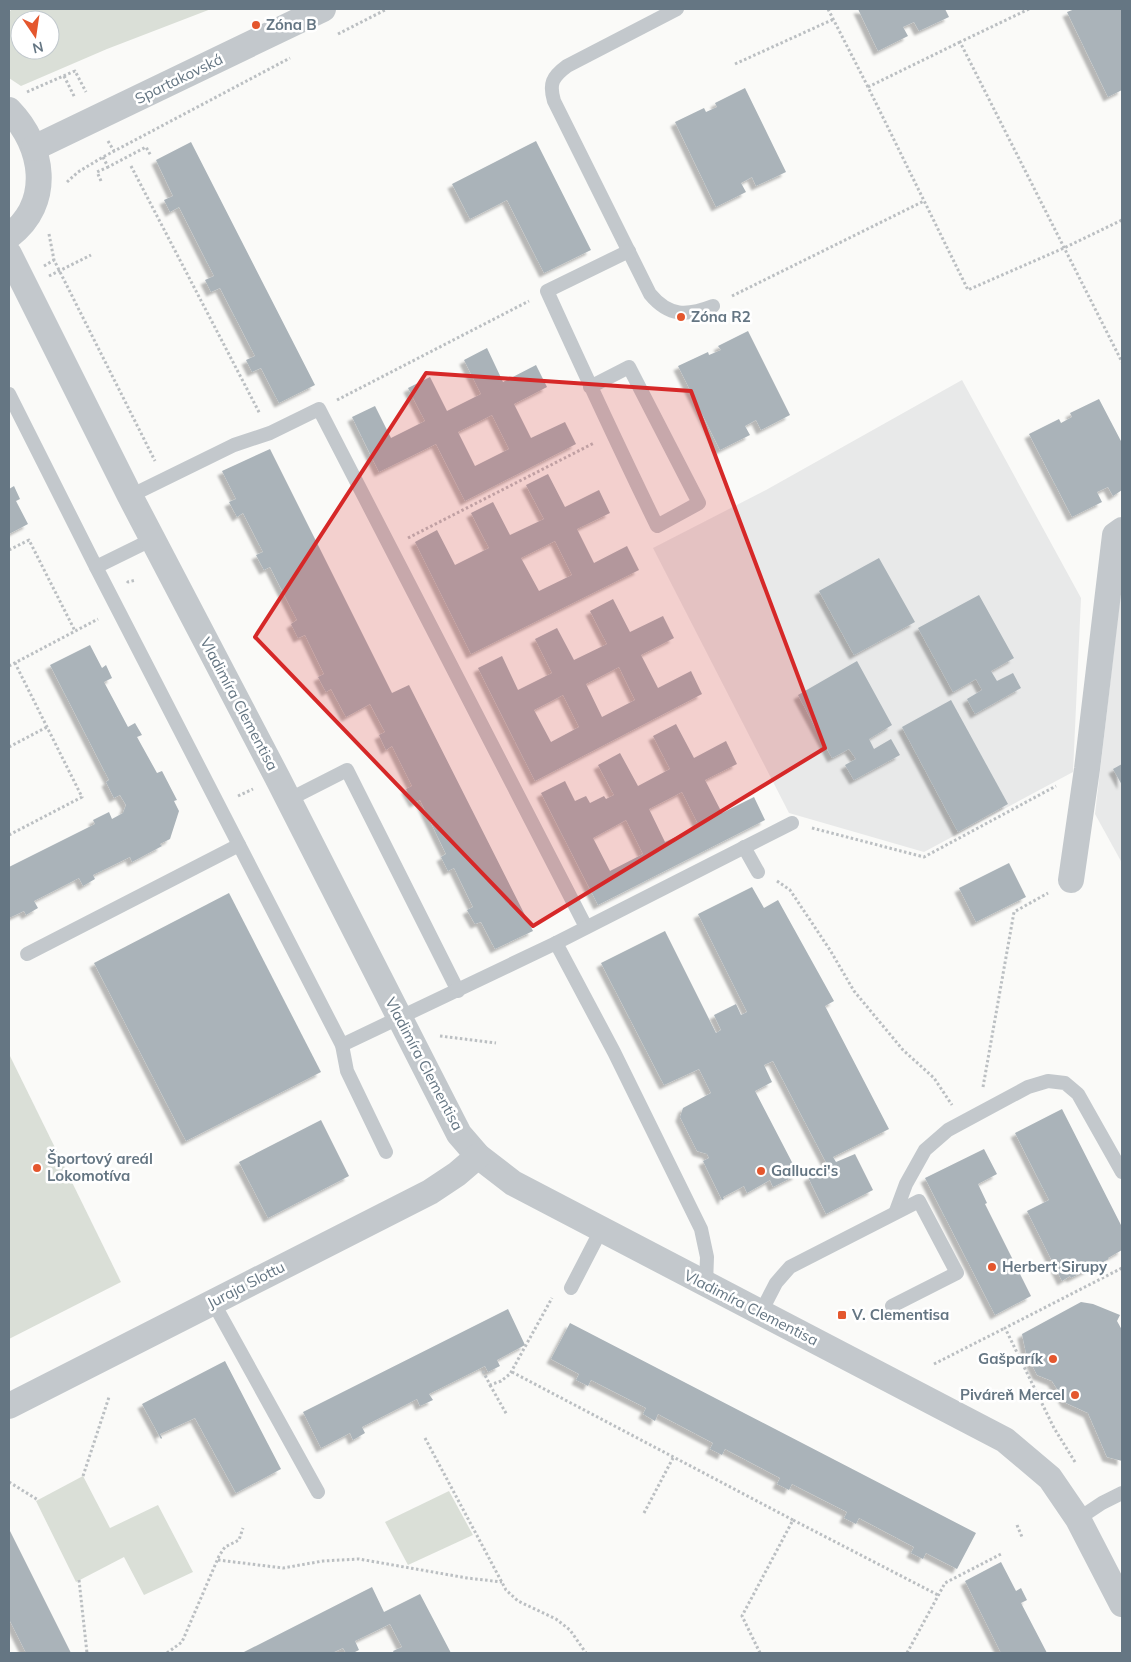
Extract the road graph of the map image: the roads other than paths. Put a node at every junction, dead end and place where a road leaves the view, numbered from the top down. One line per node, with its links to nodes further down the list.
1 (323, 9): 4 (street, Spartakovská)
2 (677, 9): 6 (lane)
3 (15, 102): 4 (street)
4 (34, 148): 5 (street)
5 (9, 236)
6 (628, 251): 8 (lane); 9 (lane)
7 (9, 254): 11 (street, Vladimíra Clementisa)
8 (713, 306)
9 (590, 387): 9 (lane)
10 (9, 394): 14 (lane)
11 (130, 496): 13 (street, Vladimíra Clementisa); 21 (lane)
12 (1122, 530): 20 (street)
13 (153, 539): 14 (lane); 15 (street, Vladimíra Clementisa)
14 (96, 567): 17 (lane)
15 (288, 800): 24 (lane); 25 (street, Vladimíra Clementisa)
16 (792, 823): 18 (lane)
17 (239, 845): 23 (lane); 26 (lane)
18 (744, 847): 19 (lane); 21 (lane)
19 (758, 872)
20 (1071, 880)
21 (586, 927): 22 (lane)
22 (556, 943): 24 (lane); 32 (lane)
23 (27, 954)
24 (458, 991): 25 (lane)
25 (400, 1019): 26 (lane); 28 (street, Vladimíra Clementisa)
26 (342, 1045): 27 (lane)
27 (386, 1152)
28 (478, 1156): 31 (street, Vladimíra Clementisa); 34 (street, Juraja Slottu)
29 (1122, 1172): 30 (lane)
30 (896, 1212): 35 (lane); 36 (lane)
31 (601, 1230): 32 (street, Vladimíra Clementisa); 33 (lane)
32 (706, 1284): 36 (street, Vladimíra Clementisa)
33 (571, 1288)
34 (213, 1302): 37 (street, Juraja Slottu); 38 (lane)
35 (892, 1306)
36 (761, 1312): 40 (street, Vladimíra Clementisa)
37 (9, 1406)
38 (318, 1492)
39 (1122, 1493): 40 (lane)
40 (1078, 1519): 41 (street, Vladimíra Clementisa)
41 (1122, 1604)

